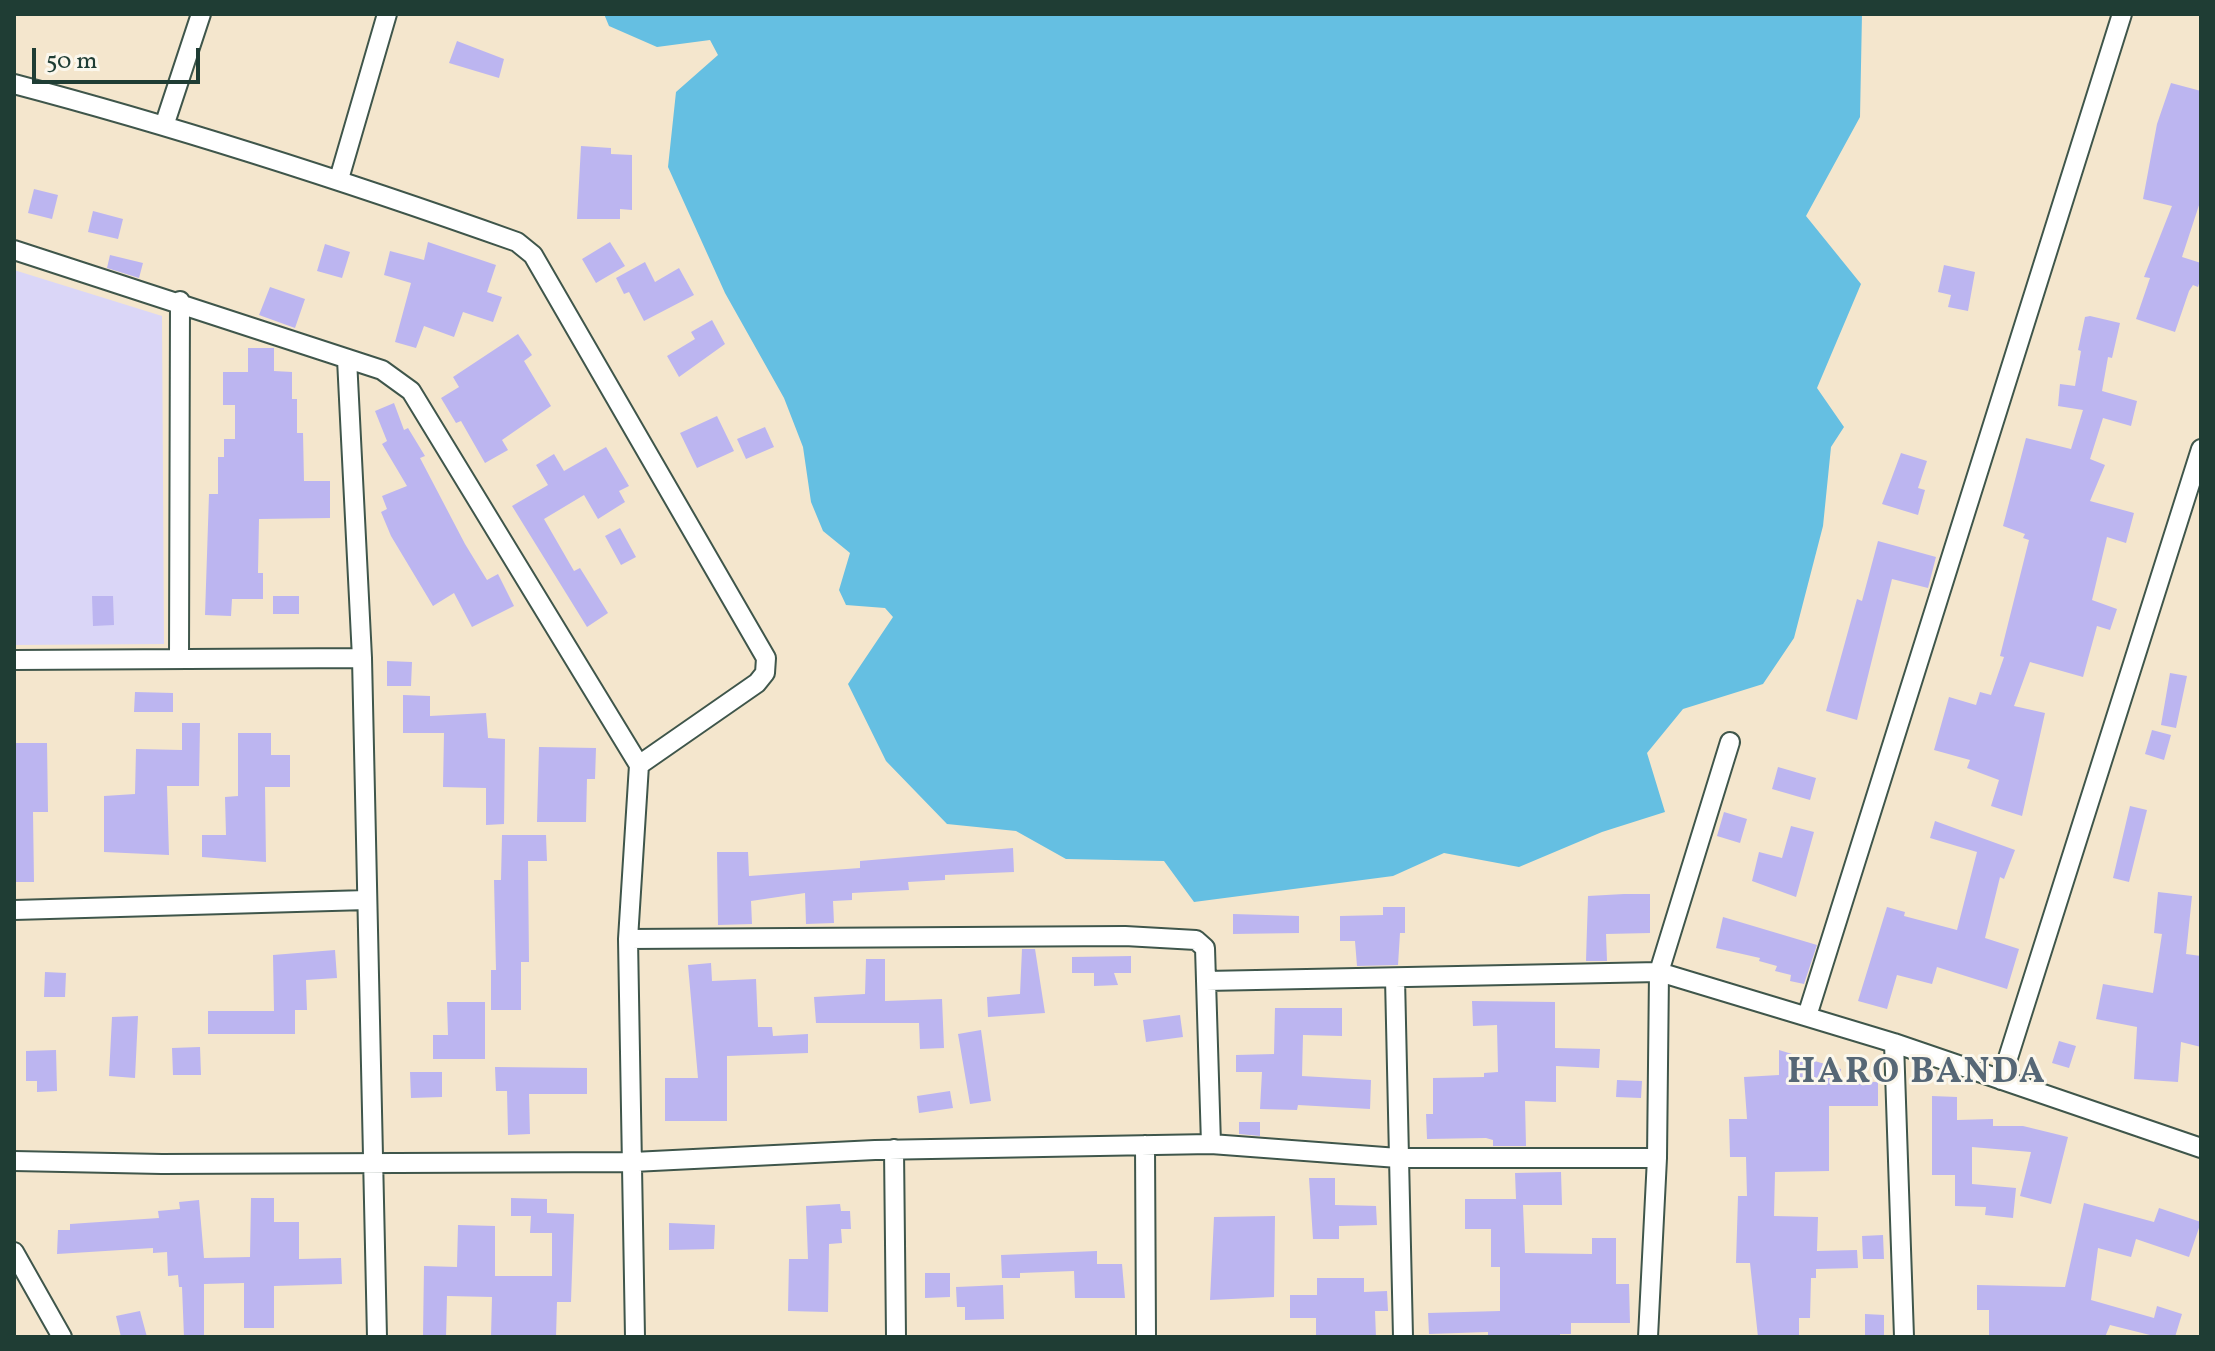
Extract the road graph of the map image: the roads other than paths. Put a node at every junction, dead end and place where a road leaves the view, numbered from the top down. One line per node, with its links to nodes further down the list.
1 (201, 14): 5 (street)
2 (387, 14): 6 (street)
3 (2122, 14): 22 (street)
4 (14, 84): 5 (street)
5 (165, 123): 6 (street)
6 (339, 179): 15 (street)
7 (14, 250): 8 (street)
8 (180, 301): 9 (street); 11 (street)
9 (347, 359): 12 (street); 15 (street)
10 (2201, 449): 24 (street)
11 (179, 658): 12 (street); 13 (street)
12 (362, 658): 16 (street)
13 (14, 660)
14 (1730, 742): 19 (street)
15 (639, 765): 18 (street)
16 (367, 900): 17 (street); 33 (street)
17 (14, 910)
18 (628, 939): 21 (street); 32 (street)
19 (1659, 972): 20 (street); 22 (street); 30 (street)
20 (1395, 978): 21 (street); 29 (street)
21 (1206, 981): 25 (street)
22 (1807, 1016): 23 (street)
23 (1894, 1043): 24 (street); 42 (street)
24 (2001, 1080): 27 (street)
25 (1211, 1144): 26 (street); 29 (street)
26 (1145, 1145): 28 (street); 39 (street)
27 (2201, 1148)
28 (894, 1149): 32 (street); 38 (street)
29 (1398, 1158): 30 (street); 40 (street)
30 (1657, 1158): 41 (street)
31 (14, 1161): 33 (street)
32 (633, 1162): 33 (street); 37 (street)
33 (371, 1164): 36 (street)
34 (14, 1252): 35 (street)
35 (62, 1337)
36 (377, 1337)
37 (635, 1337)
38 (896, 1337)
39 (1146, 1337)
40 (1403, 1337)
41 (1648, 1337)
42 (1904, 1337)

